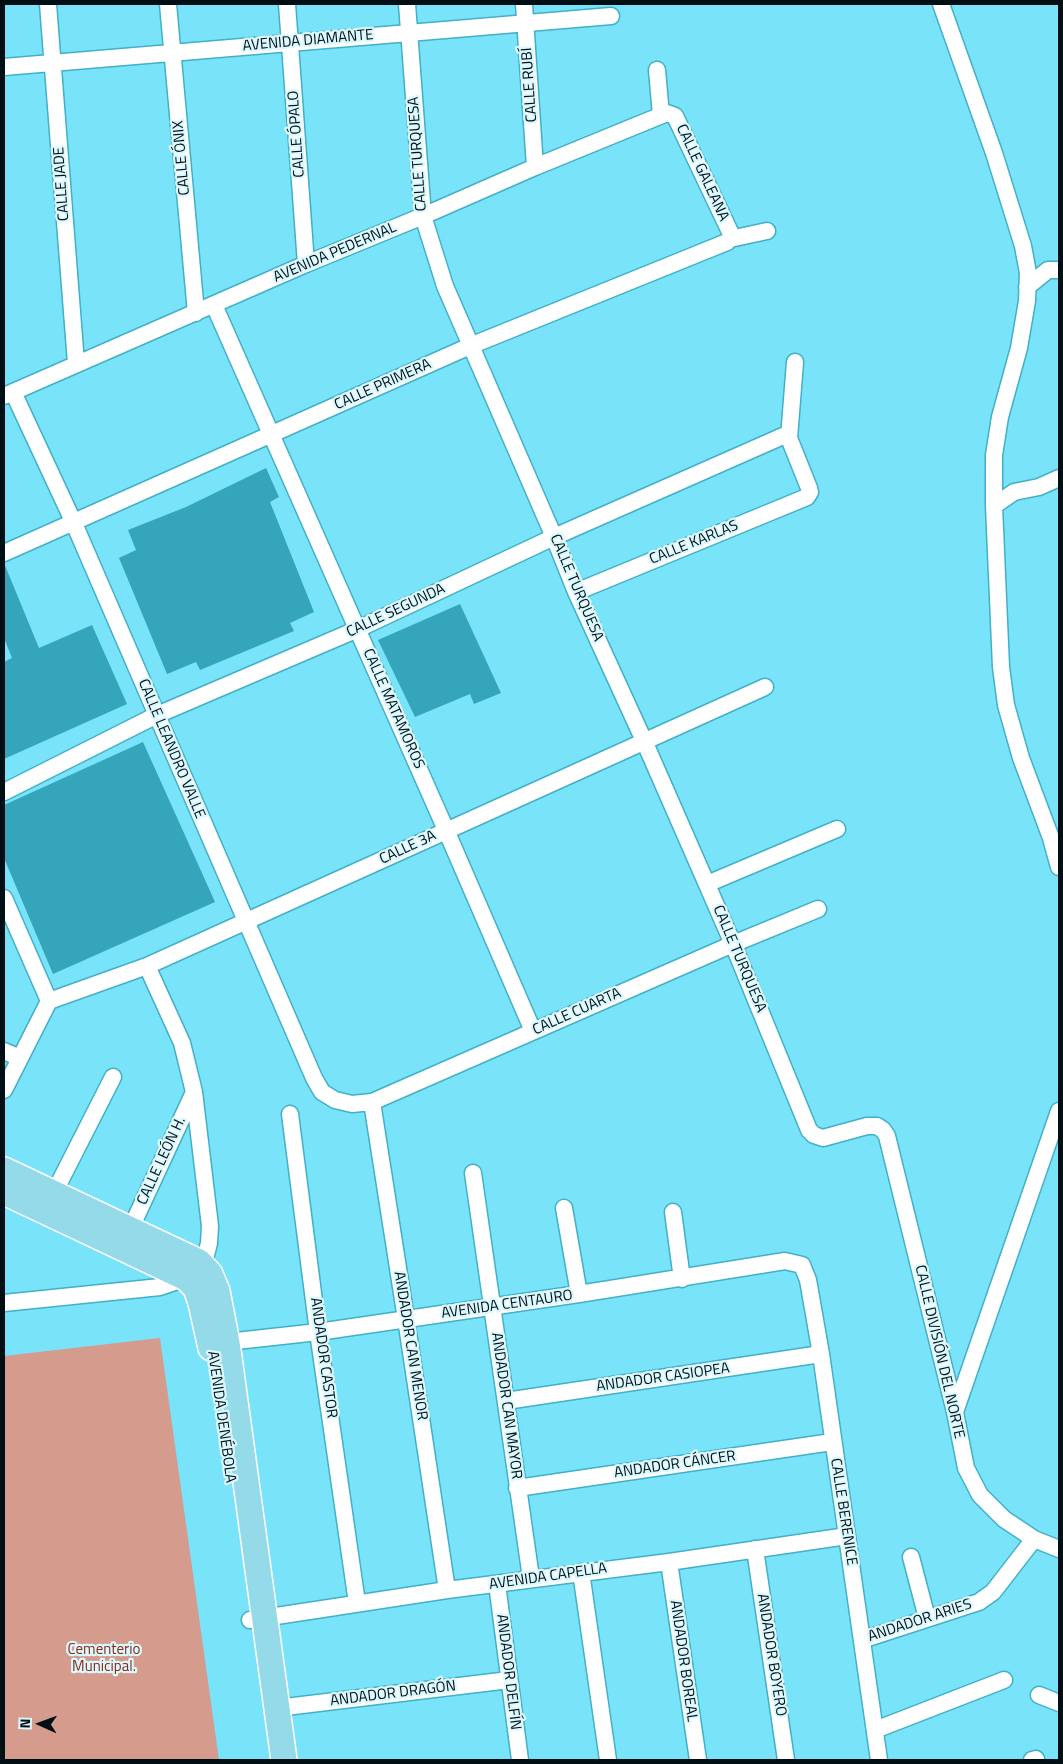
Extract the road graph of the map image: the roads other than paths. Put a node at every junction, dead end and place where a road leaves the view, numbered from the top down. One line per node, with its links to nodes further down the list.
1 (48, 4): 12 (street, CALLE JADE)
2 (168, 4): 11 (street, CALLE ÓNIX)
3 (287, 4): 10 (street, CALLE ÓPALO)
4 (407, 4): 9 (street, CALLE TURQUESA)
5 (524, 4): 8 (street, CALLE RUBÍ)
6 (941, 4): 22 (street)
7 (611, 16): 8 (street, AVENIDA DIAMANTE)
8 (526, 23): 9 (street, AVENIDA DIAMANTE); 16 (street, CALLE RUBÍ)
9 (409, 33): 10 (street, AVENIDA DIAMANTE); 17 (street, CALLE TURQUESA)
10 (291, 43): 11 (street, AVENIDA DIAMANTE); 20 (street, CALLE ÓPALO)
11 (173, 53): 12 (street, AVENIDA DIAMANTE); 24 (street, CALLE ÓNIX)
12 (53, 63): 13 (street, AVENIDA DIAMANTE); 27 (street, CALLE JADE)
13 (4, 67)
14 (657, 70): 15 (street, CALLE GALEANA)
15 (664, 114): 16 (street, AVENIDA PEDERNAL); 19 (street, CALLE GALEANA)
16 (535, 167): 17 (street, AVENIDA PEDERNAL)
17 (423, 216): 20 (street, AVENIDA PEDERNAL); 25 (street, CALLE TURQUESA)
18 (767, 231): 19 (street, CALLE PRIMERA)
19 (730, 239): 25 (street, CALLE PRIMERA)
20 (306, 264): 23 (street, AVENIDA PEDERNAL)
21 (1059, 270): 22 (street)
22 (1028, 287): 32 (street)
23 (214, 305): 24 (street, AVENIDA PEDERNAL); 29 (street, CALLE MATAMOROS)
24 (196, 313): 27 (street, AVENIDA PEDERNAL)
25 (470, 346): 29 (street, CALLE PRIMERA); 34 (street, CALLE TURQUESA)
26 (795, 362): 30 (street)
27 (76, 364): 28 (street, AVENIDA PEDERNAL)
28 (8, 394): 33 (street, CALLE LEANDRO VALLE)
29 (272, 435): 33 (street, CALLE PRIMERA); 37 (street, CALLE MATAMOROS)
30 (789, 438): 34 (street, CALLE SEGUNDA); 36 (street, CALLE KARLAS)
31 (1059, 478): 32 (street)
32 (994, 506): 44 (street)
33 (73, 521): 35 (street, CALLE PRIMERA); 39 (street, CALLE LEANDRO VALLE)
34 (554, 537): 36 (street, CALLE TURQUESA); 37 (street, CALLE SEGUNDA)
35 (4, 553)
36 (576, 592): 40 (street, CALLE TURQUESA)
37 (358, 629): 39 (street, CALLE SEGUNDA); 43 (street, CALLE MATAMOROS)
38 (765, 688): 40 (street, CALLE 3A)
39 (157, 716): 41 (street, CALLE SEGUNDA); 48 (street, CALLE LEANDRO VALLE)
40 (645, 742): 43 (street, CALLE 3A); 45 (street, CALLE TURQUESA)
41 (4, 792)
42 (837, 829): 45 (street)
43 (446, 830): 48 (street, CALLE 3A); 52 (street, CALLE MATAMOROS)
44 (1059, 867)
45 (707, 884): 49 (street, CALLE TURQUESA)
46 (4, 898): 51 (street)
47 (818, 909): 49 (street, CALLE CUARTA)
48 (247, 922): 50 (street, CALLE 3A); 58 (street, CALLE LEANDRO VALLE)
49 (733, 944): 52 (street, CALLE CUARTA); 62 (street, CALLE TURQUESA)
50 (147, 966): 51 (street, CALLE 3A); 57 (street)
51 (49, 1001): 54 (street)
52 (532, 1031): 59 (street, CALLE CUARTA)
53 (4, 1050): 54 (street)
54 (20, 1058): 56 (street)
55 (113, 1077): 66 (street)
56 (4, 1090)
57 (194, 1092): 69 (street, CALLE LEÓN H.); 71 (street)
58 (336, 1100): 59 (street, CALLE CUARTA)
59 (372, 1102): 76 (street, ANDADOR CAN MENOR)
60 (1059, 1111): 81 (street)
61 (290, 1114): 77 (street, ANDADOR CASTOR)
62 (867, 1126): 81 (street, CALLE DIVISIÓN DEL NORTE)
63 (4, 1170): 66 (main road)
64 (473, 1173): 75 (street, ANDADOR CAN MAYOR)
65 (4, 1192): 71 (main road)
66 (54, 1193): 69 (main road)
67 (564, 1208): 73 (street)
68 (673, 1212): 72 (street)
69 (130, 1230): 71 (main road)
70 (802, 1265): 72 (street, AVENIDA CENTAURO); 79 (street, CALLE BERENICE)
71 (192, 1270): 74 (street); 78 (main road, AVENIDA DENÉBOLA)
72 (682, 1279): 73 (street, AVENIDA CENTAURO)
73 (579, 1294): 75 (street, AVENIDA CENTAURO)
74 (4, 1303)
75 (492, 1307): 76 (street, AVENIDA CENTAURO); 80 (street, ANDADOR CAN MAYOR)
76 (406, 1319): 77 (street, AVENIDA CENTAURO); 93 (street, ANDADOR CAN MENOR)
77 (318, 1332): 78 (street, AVENIDA CENTAURO); 94 (street, ANDADOR CASTOR)
78 (219, 1343): 95 (main road, AVENIDA DENÉBOLA)
79 (820, 1354): 80 (street, ANDADOR CASIOPEA); 82 (street, CALLE BERENICE)
80 (506, 1401): 83 (street, ANDADOR CAN MAYOR)
81 (955, 1412): 85 (street, CALLE DIVISIÓN DEL NORTE)
82 (832, 1442): 83 (street, ANDADOR CÁNCER); 84 (street, CALLE BERENICE)
83 (517, 1488): 91 (street, ANDADOR CAN MAYOR)
84 (847, 1536): 86 (street, AVENIDA CAPELLA); 97 (street, CALLE BERENICE)
85 (1034, 1539): 87 (street, CALLE DIVISIÓN DEL NORTE); 96 (street, ANDADOR ARIES)
86 (755, 1549): 89 (street, AVENIDA CAPELLA); 109 (street, ANDADOR BOYERO)
87 (1059, 1549)
88 (911, 1557): 96 (street)
89 (669, 1562): 90 (street, AVENIDA CAPELLA); 108 (street, ANDADOR BOREAL)
90 (581, 1572): 91 (street, AVENIDA CAPELLA); 107 (street)
91 (531, 1578): 92 (street, AVENIDA CAPELLA)
92 (497, 1584): 93 (street, AVENIDA CAPELLA); 98 (street, ANDADOR DELFÍN)
93 (446, 1590): 94 (street, AVENIDA CAPELLA)
94 (358, 1603): 95 (street, AVENIDA CAPELLA)
95 (257, 1618): 102 (main road, AVENIDA DENÉBOLA); 104 (main road, AVENIDA DENÉBOLA)
96 (926, 1618): 97 (street, ANDADOR ARIES)
97 (862, 1640): 103 (street, CALLE BERENICE)
98 (509, 1680): 102 (street, ANDADOR DRAGÓN); 106 (street, ANDADOR DELFÍN)
99 (1004, 1680): 103 (street)
100 (1039, 1695): 101 (street)
101 (1059, 1704)
102 (277, 1708): 105 (main road, AVENIDA DENÉBOLA)
103 (875, 1730): 110 (street, CALLE BERENICE)
104 (270, 1760)
105 (284, 1760)
106 (520, 1760)
107 (608, 1760)
108 (698, 1760)
109 (786, 1760)
110 (879, 1760)

